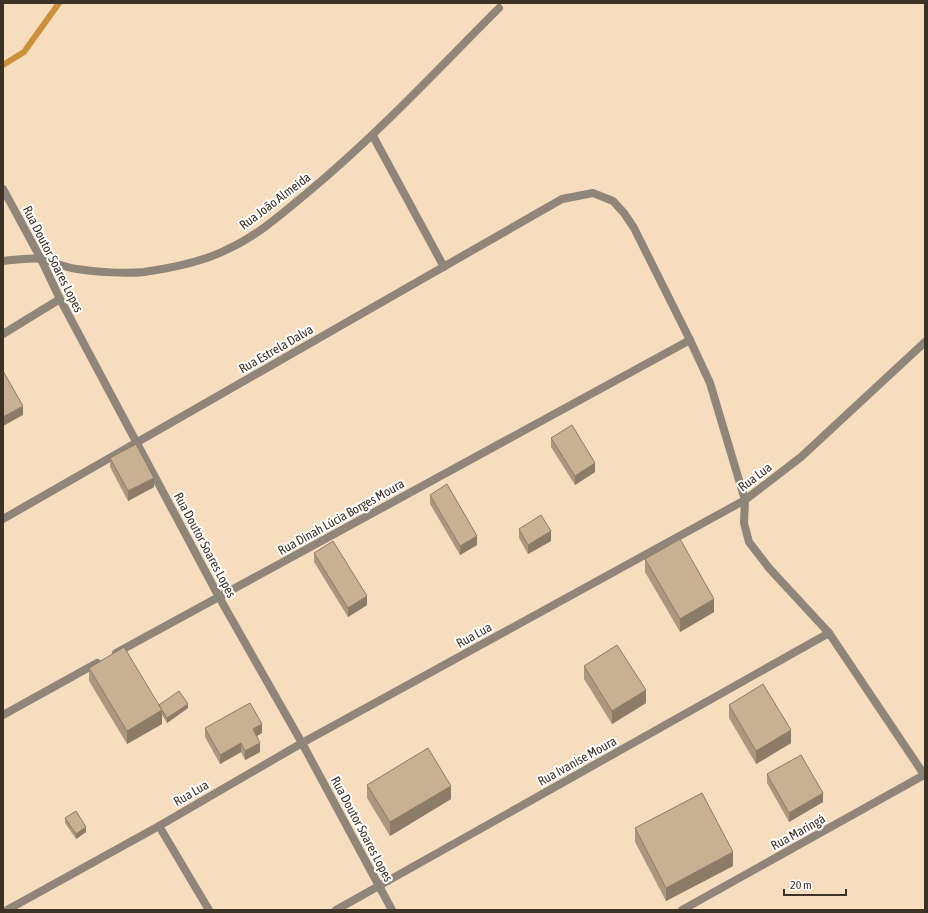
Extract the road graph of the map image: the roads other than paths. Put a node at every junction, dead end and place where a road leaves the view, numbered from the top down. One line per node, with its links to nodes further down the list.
1 (499, 8): 2 (street, Rua João Almeida)
2 (373, 136): 4 (street, Rua João Almeida); 6 (street)
3 (3, 189): 4 (street, Rua Doutor Soares Lopes)
4 (41, 259): 5 (street, Rua João Almeida); 7 (street, Rua Doutor Soares Lopes)
5 (3, 261)
6 (444, 267): 9 (street, Rua Estrela Dalva); 11 (street, Rua Estrela Dalva)
7 (60, 299): 8 (street); 11 (street, Rua Doutor Soares Lopes)
8 (3, 334)
9 (690, 340): 12 (street, Rua Estrela Dalva); 14 (street, Rua Dinah Lúcia Borges Moura)
10 (925, 342): 12 (street, Rua Lua)
11 (136, 443): 13 (street, Rua Estrela Dalva); 14 (street, Rua Doutor Soares Lopes)
12 (745, 500): 15 (street, Rua Estrela Dalva); 17 (street, Rua Lua)
13 (3, 519)
14 (219, 597): 16 (street, Rua Dinah Lúcia Borges Moura); 17 (street, Rua Doutor Soares Lopes)
15 (829, 633): 18 (street, Rua Estrela Dalva); 20 (street, Rua Ivanise Moura)
16 (3, 715)
17 (302, 743): 19 (street, Rua Lua); 20 (street, Rua Doutor Soares Lopes)
18 (925, 775): 25 (street, Rua Maringá)
19 (159, 826): 21 (street, Rua Lua); 22 (street)
20 (379, 886): 23 (street, Rua Ivanise Moura); 24 (street, Rua Doutor Soares Lopes)
21 (7, 910)
22 (209, 910)
23 (336, 910)
24 (392, 910)
25 (682, 910)

